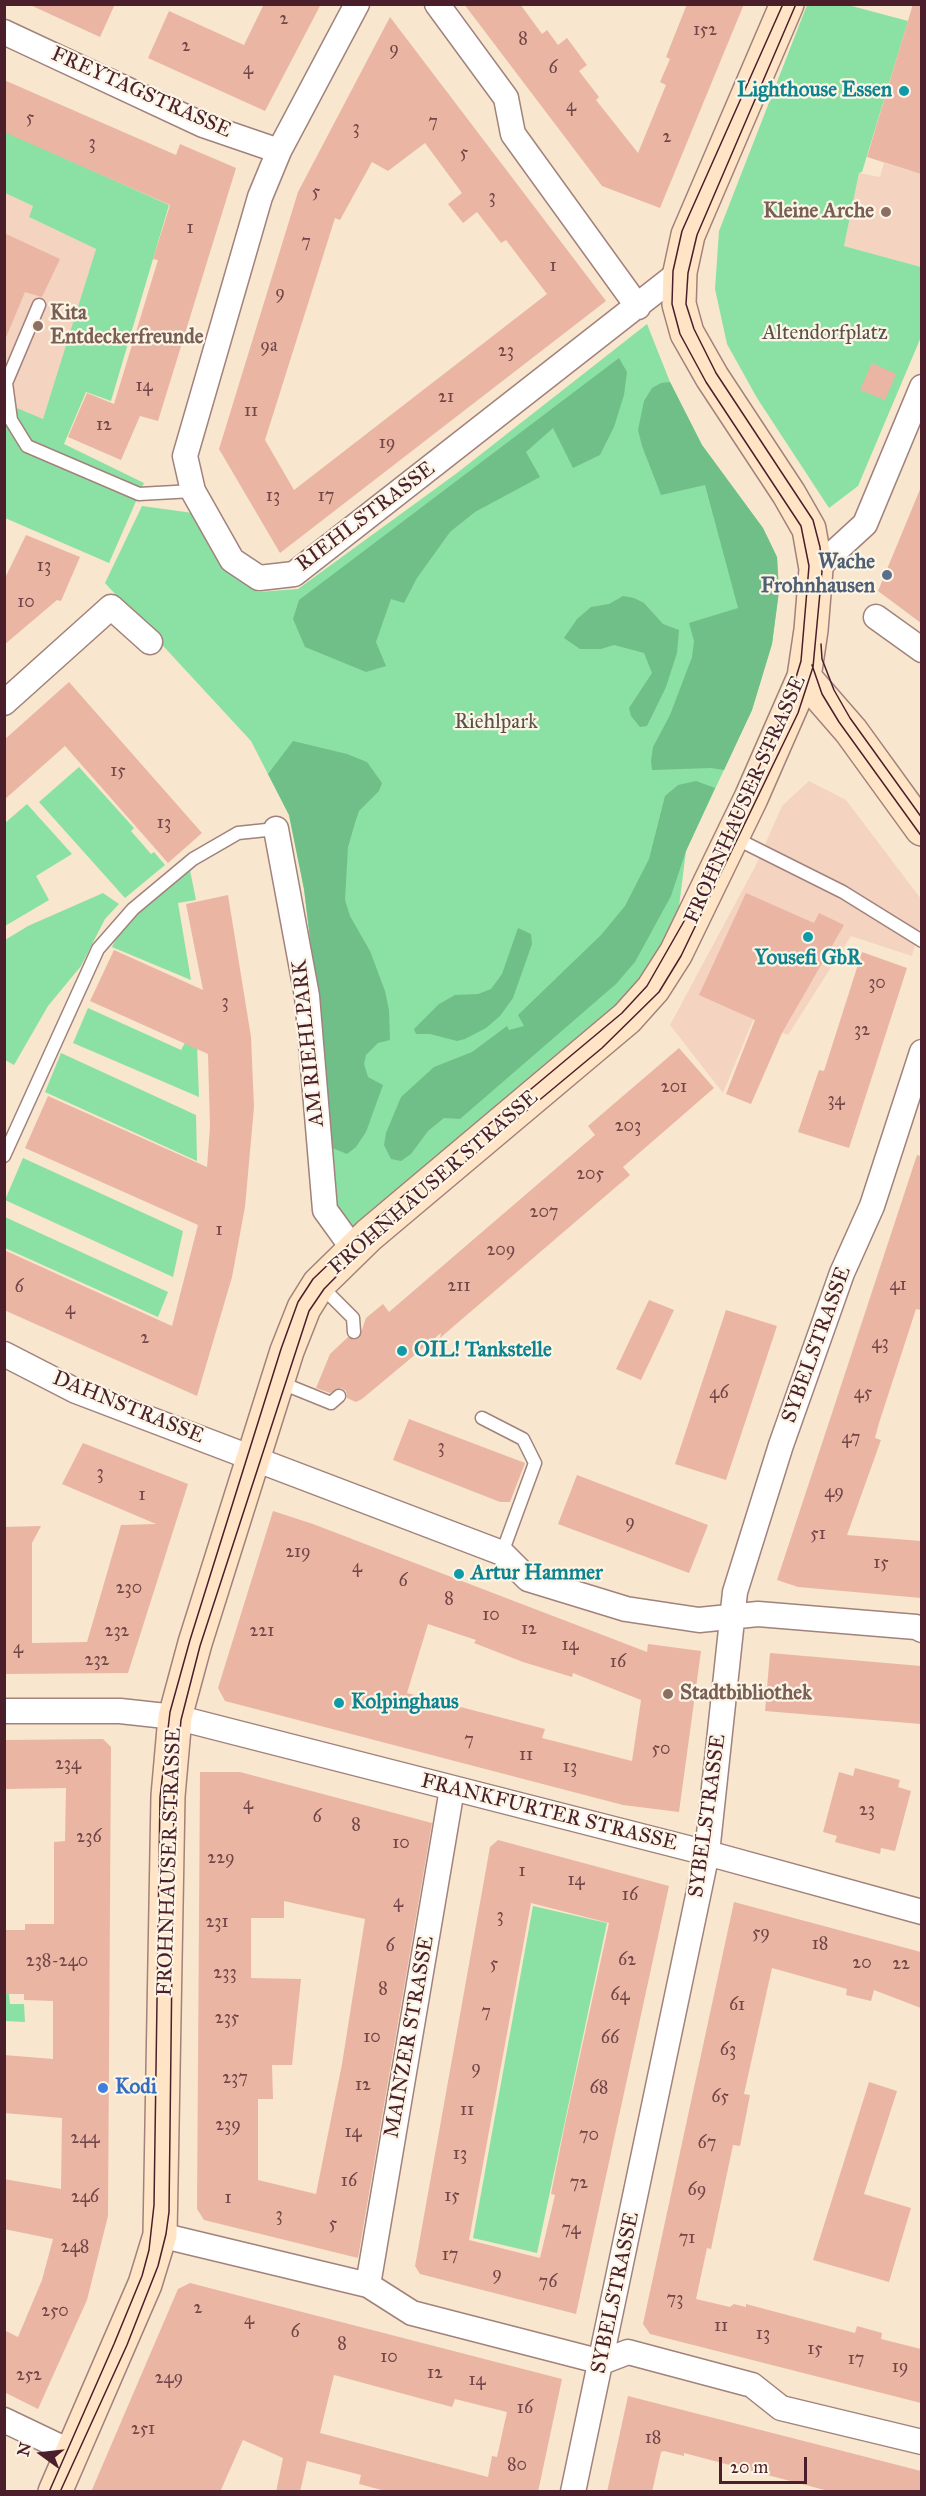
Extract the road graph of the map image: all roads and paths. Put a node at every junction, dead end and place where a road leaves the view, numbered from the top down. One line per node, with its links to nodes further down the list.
1 (357, 4): 5 (street, RIEHLSTRASSE)
2 (437, 4): 8 (street)
3 (787, 4): 6 (main road, FROHNHAUSER STRASSE)
4 (4, 32): 5 (street, FREYTAGSTRASSE)
5 (279, 151): 10 (street, RIEHLSTRASSE)
6 (680, 272): 8 (street, RIEHLSTRASSE); 11 (main road, FROHNHAUSER STRASSE)
7 (39, 305): 10 (lane)
8 (638, 307): 10 (street, RIEHLSTRASSE)
9 (921, 387): 11 (street)
10 (193, 491)
11 (816, 569): 15 (main road, FROHNHAUSER STRASSE)
12 (876, 616): 14 (street)
13 (150, 642): 16 (street)
14 (921, 650)
15 (804, 677): 18 (main road); 19 (main road, FROHNHAUSER STRASSE)
16 (4, 703)
17 (276, 829): 22 (lane); 23 (street, AM RIEHLPARK)
18 (921, 829)
19 (732, 837): 20 (lane); 23 (main road, FROHNHAUSER STRASSE)
20 (921, 941)
21 (921, 1052): 32 (street, SYBELSTRASSE)
22 (4, 1156)
23 (354, 1250): 24 (main road, FROHNHAUSER STRASSE)
24 (319, 1284): 25 (lane); 27 (main road, FROHNHAUSER STRASSE)
25 (354, 1332)
26 (4, 1354): 30 (street, DAHNSTRASSE)
27 (278, 1381): 28 (lane); 30 (main road, FROHNHAUSER STRASSE)
28 (339, 1396)
29 (482, 1418): 31 (lane)
30 (254, 1459): 31 (street, DAHNSTRASSE); 35 (main road, FROHNHAUSER STRASSE)
31 (502, 1553): 32 (street)
32 (731, 1617): 33 (street); 37 (street, SYBELSTRASSE)
33 (921, 1630)
34 (4, 1711): 35 (street, FRANKFURTER STRASSE)
35 (175, 1717): 36 (street, FRANKFURTER STRASSE); 39 (main road, FROHNHAUSER STRASSE)
36 (452, 1789): 37 (street, FRANKFURTER STRASSE); 40 (street, MAINZER STRASSE)
37 (707, 1853): 38 (street, FRANKFURTER STRASSE); 41 (street, SYBELSTRASSE)
38 (921, 1912)
39 (160, 2235): 40 (street); 44 (main road, FROHNHAUSER STRASSE)
40 (368, 2285): 41 (street)
41 (602, 2362): 43 (street); 46 (street, SYBELSTRASSE)
42 (4, 2420): 44 (street)
43 (921, 2442)
44 (72, 2452): 45 (main road, FROHNHAUSER STRASSE)
45 (55, 2492)
46 (573, 2492)

